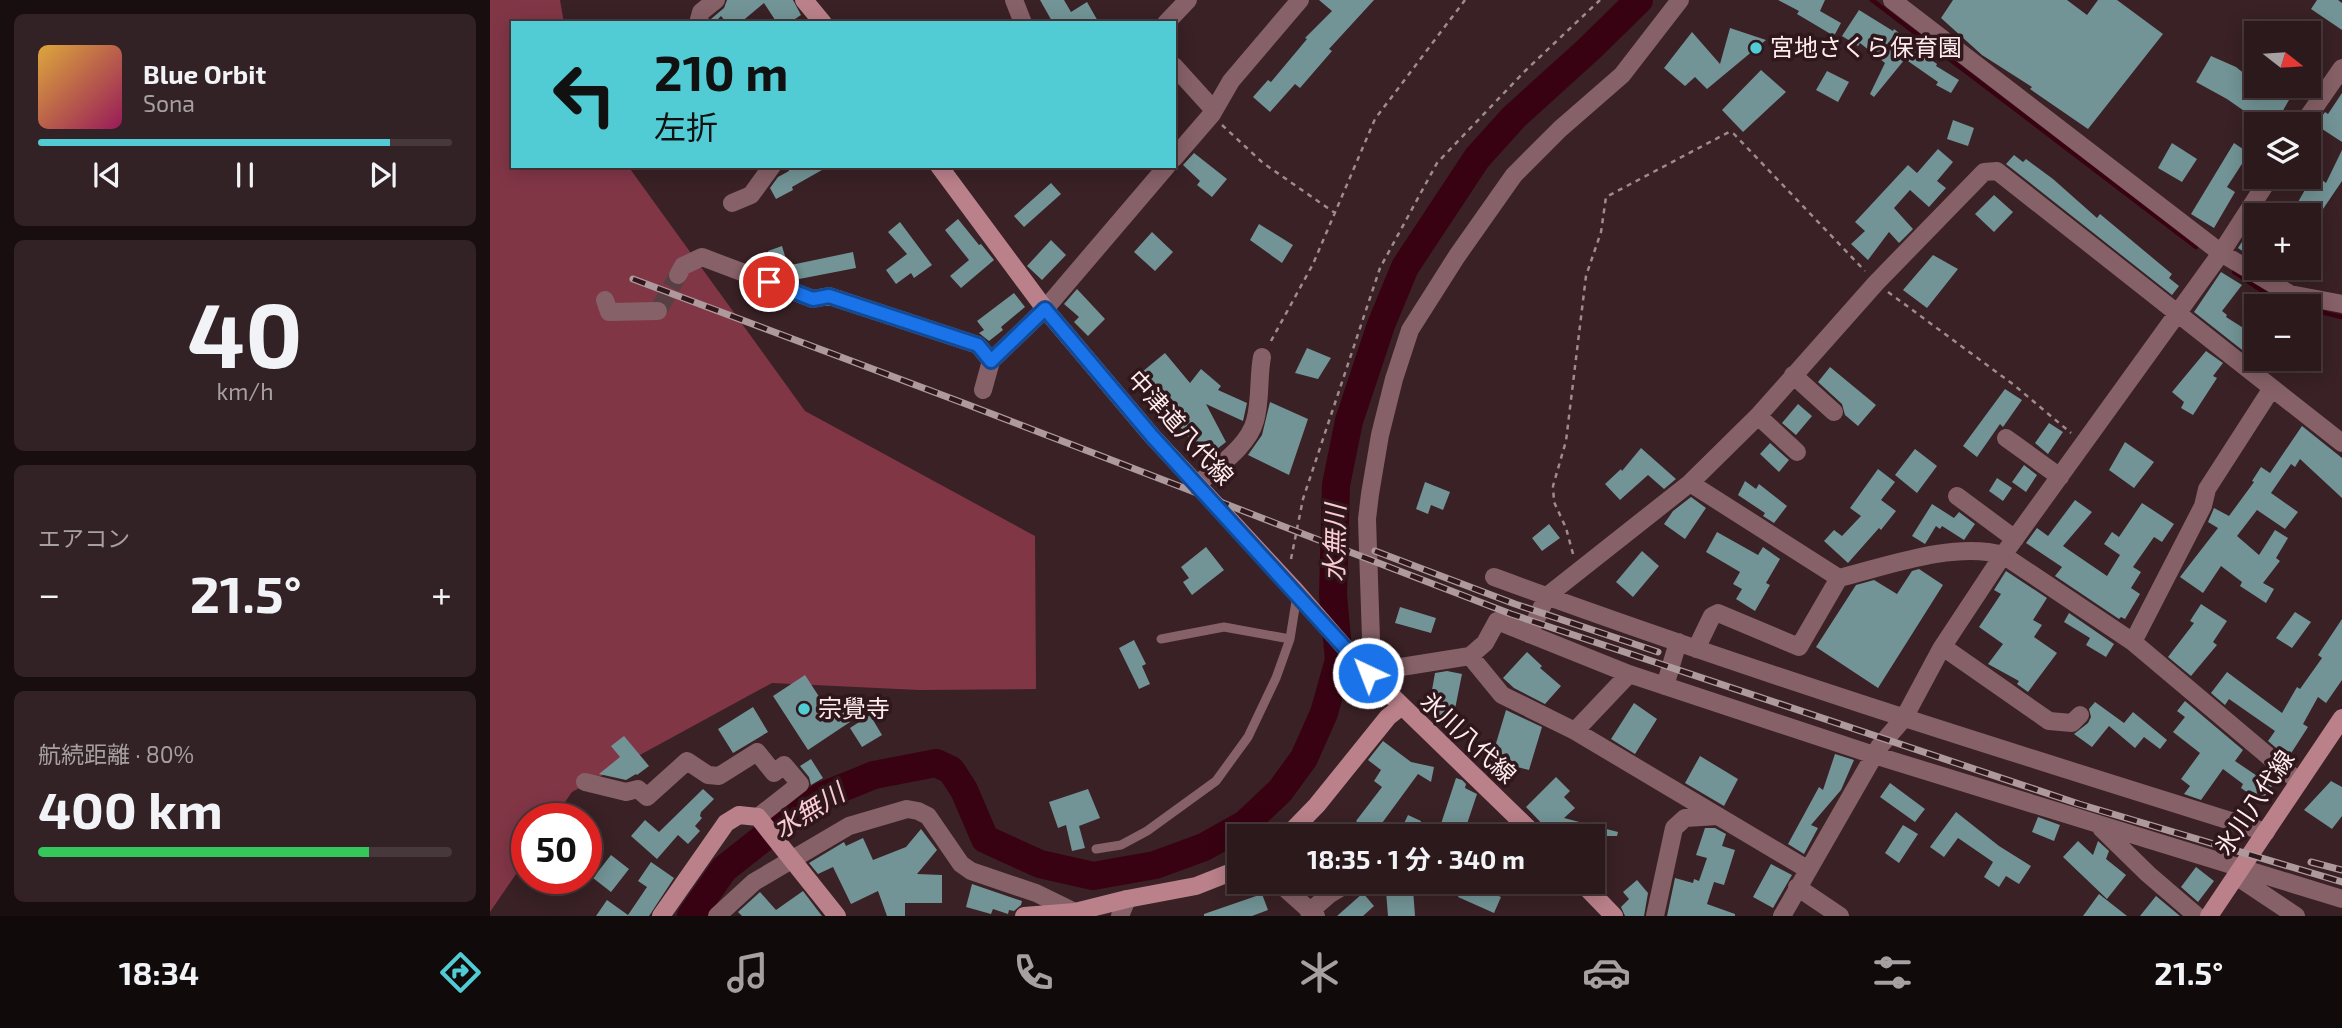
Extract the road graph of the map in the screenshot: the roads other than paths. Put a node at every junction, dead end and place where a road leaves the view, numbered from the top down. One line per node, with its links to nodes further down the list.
1 (716, 0): 8 (street)
2 (804, 0): 9 (main road)
3 (1014, 0): 10 (street)
4 (1188, 0): 11 (street)
5 (1300, 0): 14 (street)
6 (1680, 0): 57 (street)
7 (1892, 0): 22 (street)
8 (699, 21)
9 (821, 21)
10 (1022, 21)
11 (1169, 21)
12 (1176, 68): 14 (street)
13 (2342, 68): 15 (street)
14 (1212, 111): 16 (street)
15 (2311, 112)
16 (1176, 156)
17 (771, 168): 21 (street)
18 (940, 168): 26 (main road, 中津道八代線)
19 (1165, 168): 26 (street)
20 (2262, 189): 22 (street)
21 (732, 203)
22 (2221, 253): 25 (street); 28 (street)
23 (678, 275): 30 (street)
24 (605, 300): 27 (street)
25 (2342, 304)
26 (1045, 309): 30 (street); 41 (main road, 中津道八代線)
27 (658, 311)
28 (2177, 314): 31 (street); 32 (street); 39 (street)
29 (1262, 357): 41 (street)
30 (991, 361): 33 (street)
31 (1793, 375): 34 (street); 35 (street)
32 (2272, 388): 37 (street); 53 (street)
33 (983, 390)
34 (1834, 412)
35 (1758, 416): 38 (street); 40 (street)
36 (2006, 438): 39 (street)
37 (2342, 443)
38 (1797, 452)
39 (2060, 477): 43 (street)
40 (1690, 483): 46 (street); 48 (street)
41 (1197, 485): 47 (main road, 中津道八代線)
42 (1957, 496): 43 (street)
43 (2015, 539): 44 (street)
44 (2003, 555): 46 (street); 53 (street); 54 (street)
45 (1494, 577): 48 (street)
46 (1839, 578): 55 (street)
47 (1295, 591): 51 (lane); 57 (main road, 中津道八代線)
48 (1547, 597): 49 (street); 52 (street)
49 (1529, 634): 56 (street); 58 (street)
50 (1161, 639): 51 (lane)
51 (1290, 639): 74 (lane)
52 (1678, 642): 55 (street); 59 (street)
53 (2133, 642): 67 (street)
54 (1943, 647): 61 (street); 62 (street)
55 (1696, 649): 62 (street)
56 (1470, 656): 57 (street); 64 (street)
57 (1368, 673): 60 (main road, 中津道八代線)
58 (1629, 674): 59 (street); 64 (street)
59 (1665, 686): 65 (street)
60 (1402, 706): 70 (main road, 氷川八代線); 71 (main road, 氷川八代線)
61 (2080, 715)
62 (1904, 718): 65 (street); 73 (street)
63 (2342, 718): 67 (main road, 氷川八代線)
64 (1575, 732): 68 (street)
65 (1874, 755): 72 (street); 76 (street)
66 (585, 782): 69 (street)
67 (2298, 782): 73 (main road, 氷川八代線)
68 (1718, 816): 76 (street); 96 (street)
69 (761, 820): 75 (main road); 90 (main road)
70 (1306, 824)
71 (1524, 824)
72 (2099, 825): 77 (street); 99 (street)
73 (2266, 832): 77 (main road, 氷川八代線)
74 (1096, 849)
75 (791, 857): 87 (street); 91 (street); 92 (main road)
76 (1807, 869): 81 (street)
77 (2238, 873): 86 (street); 100 (main road, 氷川八代線); 101 (street)
78 (1227, 874): 80 (main road)
79 (1227, 881): 80 (street)
80 (1196, 886): 85 (main road)
81 (1797, 887): 97 (street); 98 (street)
82 (1291, 894): 88 (street)
83 (1330, 894): 88 (street)
84 (1593, 894): 95 (main road)
85 (1127, 899): 87 (main road); 94 (street)
86 (2342, 899)
87 (1075, 912): 89 (main road)
88 (1312, 914)
89 (1049, 915): 93 (main road)
90 (661, 916)
91 (717, 916)
92 (837, 916)
93 (1024, 916)
94 (1120, 916)
95 (1614, 916)
96 (1655, 916)
97 (1782, 916)
98 (1840, 916)
99 (2197, 916)
100 (2209, 916)
101 (2296, 916)

